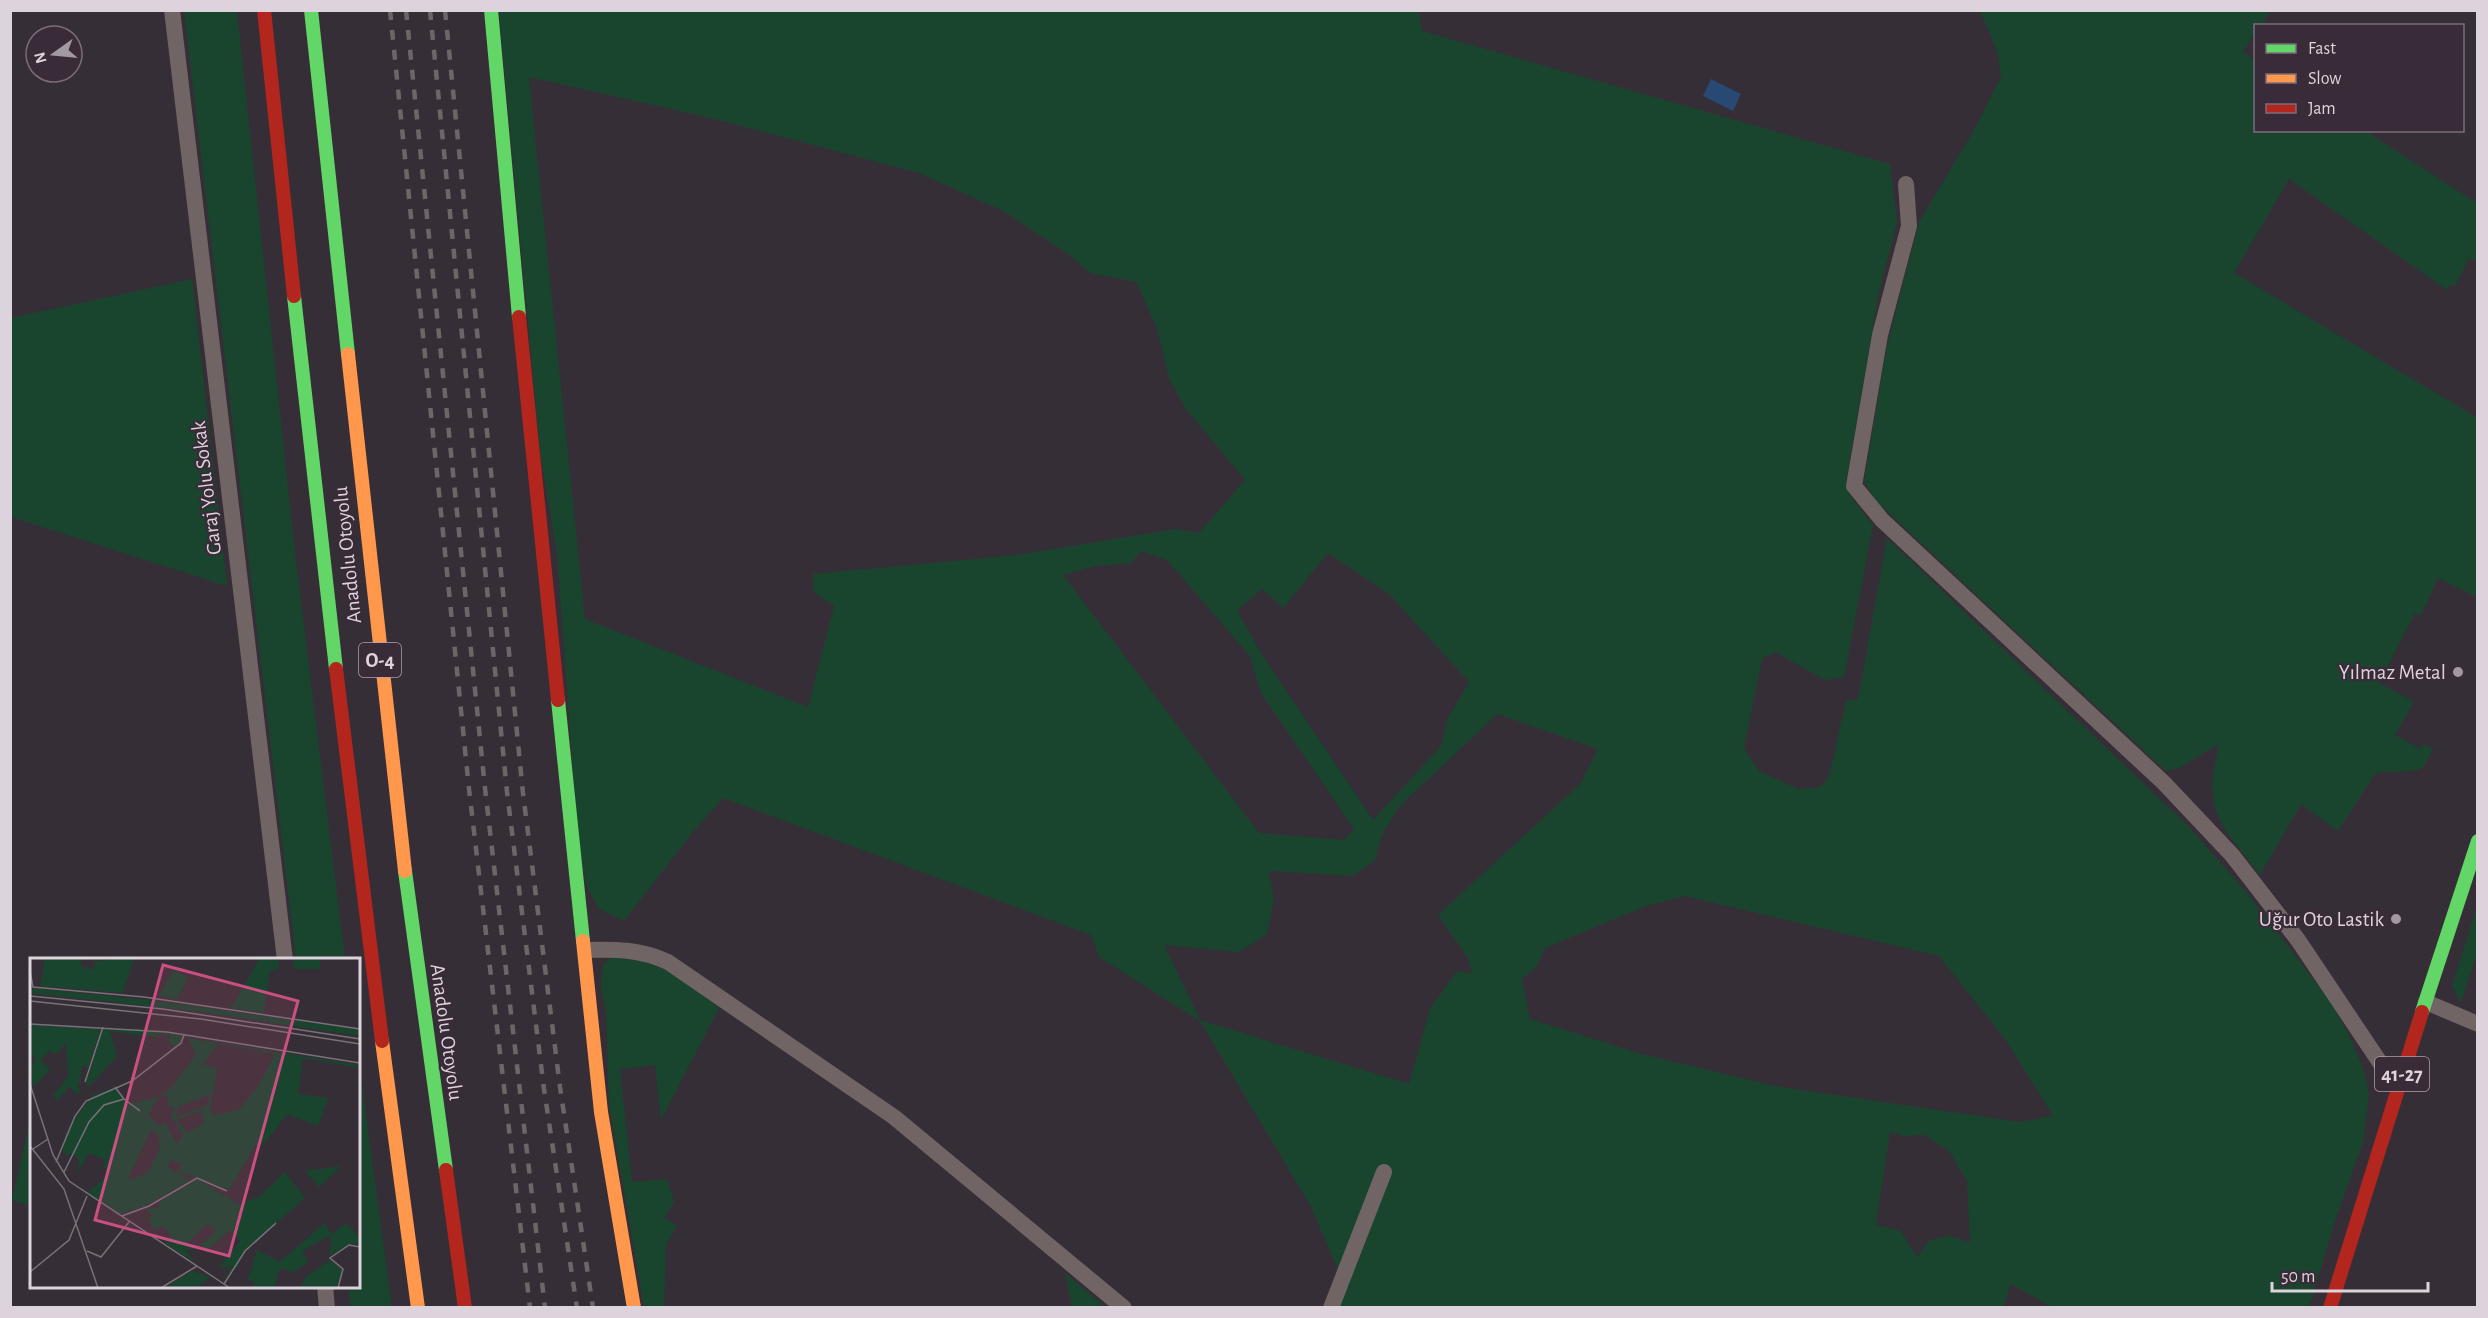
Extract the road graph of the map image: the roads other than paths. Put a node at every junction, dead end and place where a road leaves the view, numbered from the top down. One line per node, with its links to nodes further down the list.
1 (172, 10): 8 (street, Garaj Yolu Sokak)
2 (264, 10): 15 (main road, Anadolu Otoyolu / O-4)
3 (311, 10): 16 (main road, Anadolu Otoyolu / O-4)
4 (491, 10): 7 (main road)
5 (1906, 184): 11 (street)
6 (2478, 841): 9 (main road, 41-27)
7 (585, 950): 17 (main road); 18 (street)
8 (285, 958)
9 (2426, 1002): 10 (street); 11 (main road, 41-27)
10 (2478, 1024)
11 (2397, 1088): 20 (main road, 41-27)
12 (1384, 1172): 19 (street)
13 (325, 1288): 14 (street)
14 (327, 1308)
15 (418, 1308)
16 (465, 1308)
17 (634, 1308)
18 (1124, 1308)
19 (1331, 1308)
20 (2330, 1308)

